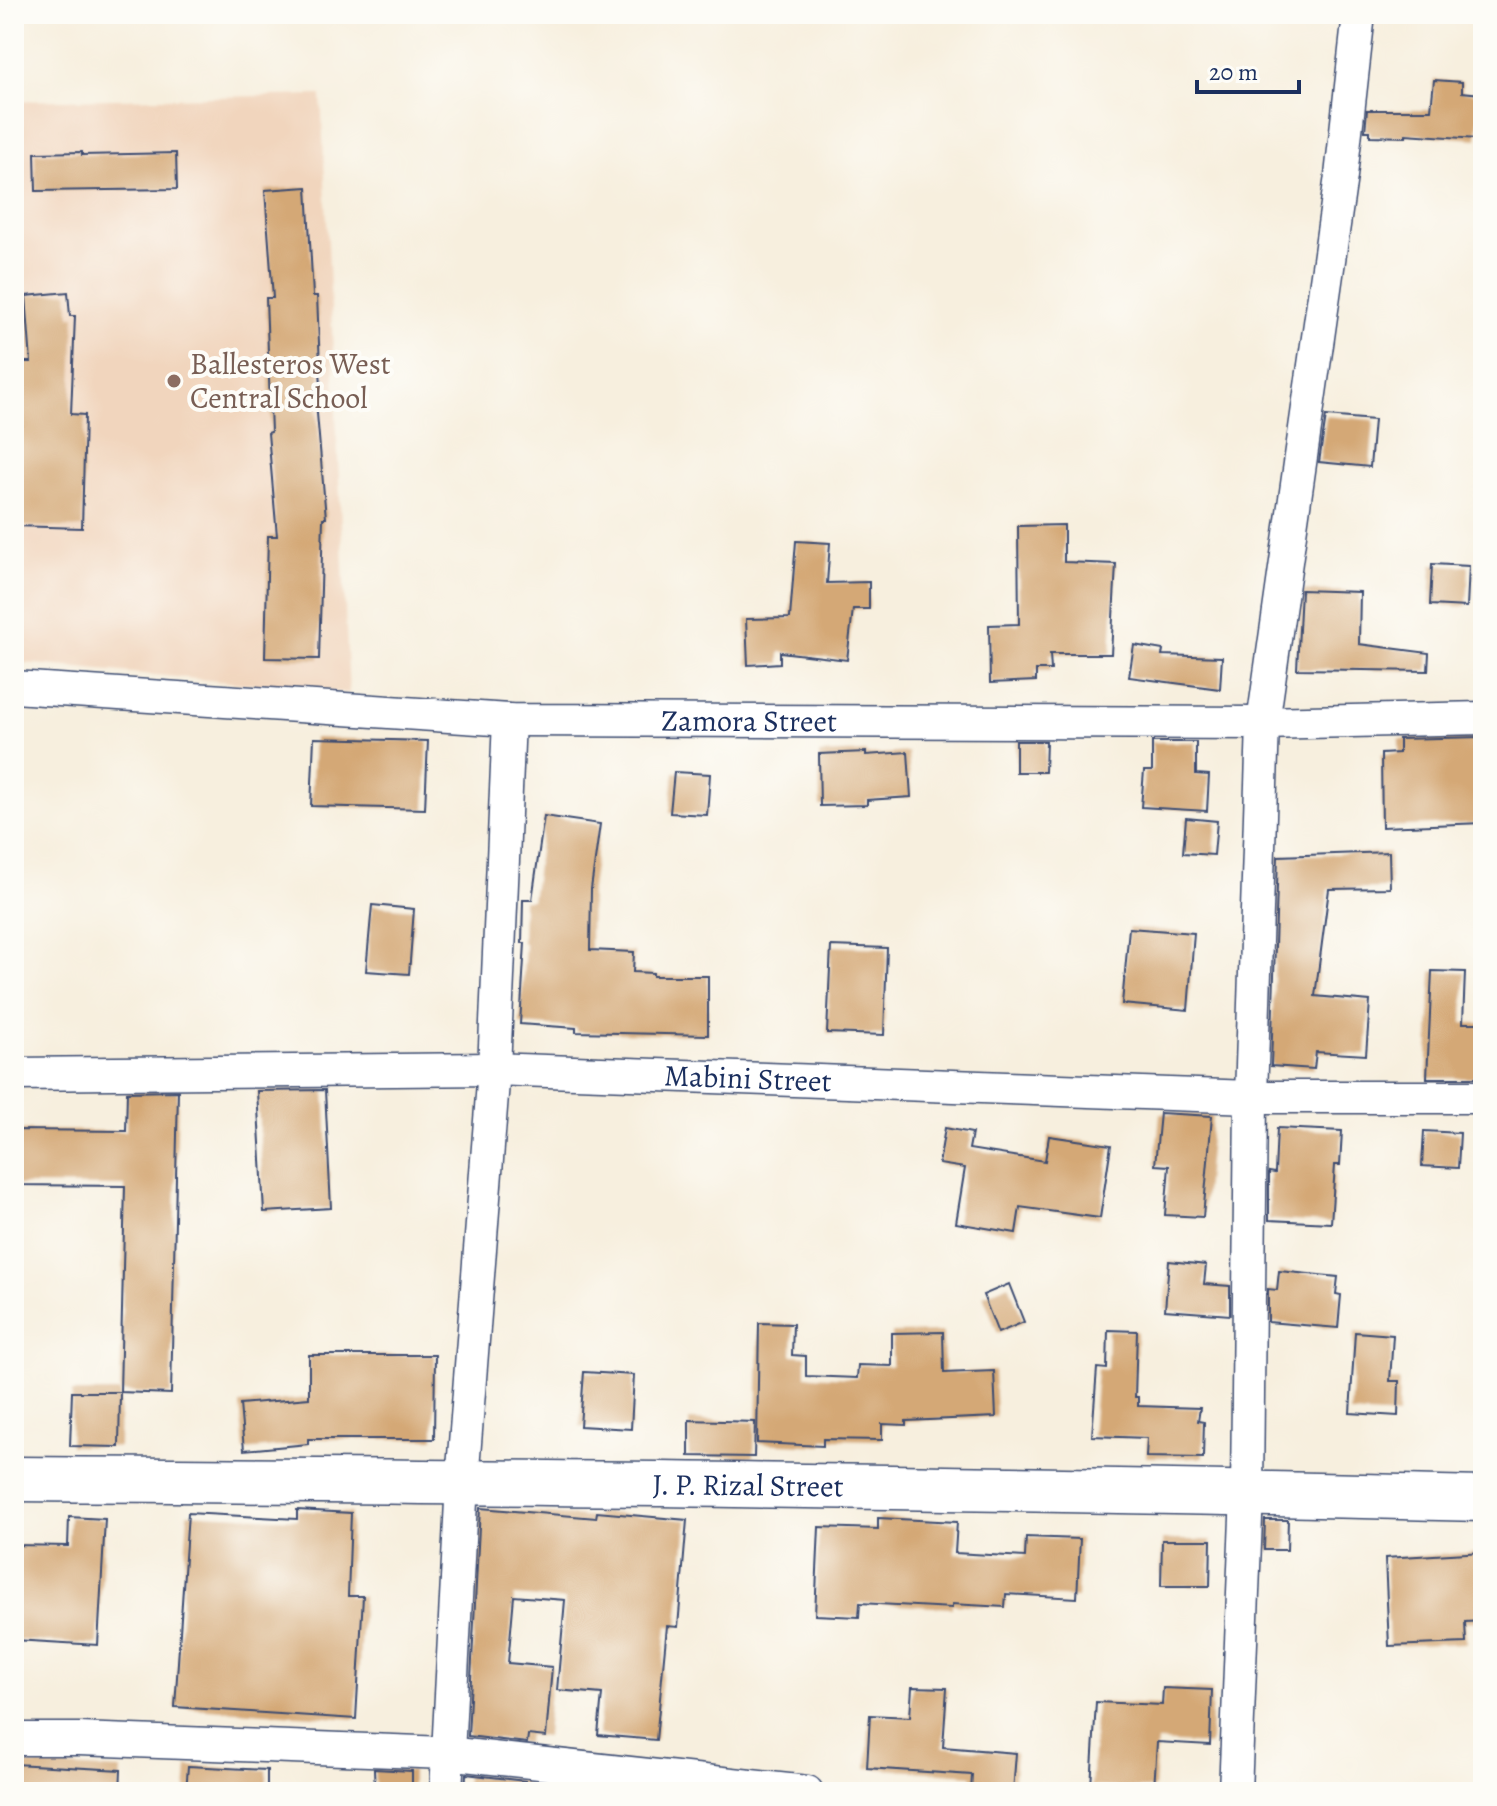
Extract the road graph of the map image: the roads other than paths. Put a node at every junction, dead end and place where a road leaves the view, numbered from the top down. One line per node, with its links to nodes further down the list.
1 (1359, 14): 5 (street)
2 (14, 687): 4 (street, Zamora Street)
3 (1483, 718): 5 (street, Zamora Street)
4 (509, 720): 5 (street, Zamora Street); 6 (street)
5 (1263, 723): 8 (street)
6 (494, 1069): 7 (street, Mabini Street); 8 (street, Mabini Street); 11 (street)
7 (14, 1074)
8 (1251, 1097): 9 (street, Mabini Street); 12 (street)
9 (1483, 1097)
10 (14, 1479): 11 (main road, J. P. Rizal Street)
11 (462, 1482): 12 (main road, J. P. Rizal Street); 15 (street)
12 (1247, 1493): 13 (main road, J. P. Rizal Street); 18 (street)
13 (1483, 1499)
14 (14, 1739): 15 (street)
15 (446, 1753): 16 (street); 17 (street)
16 (446, 1792)
17 (807, 1792)
18 (1235, 1792)

